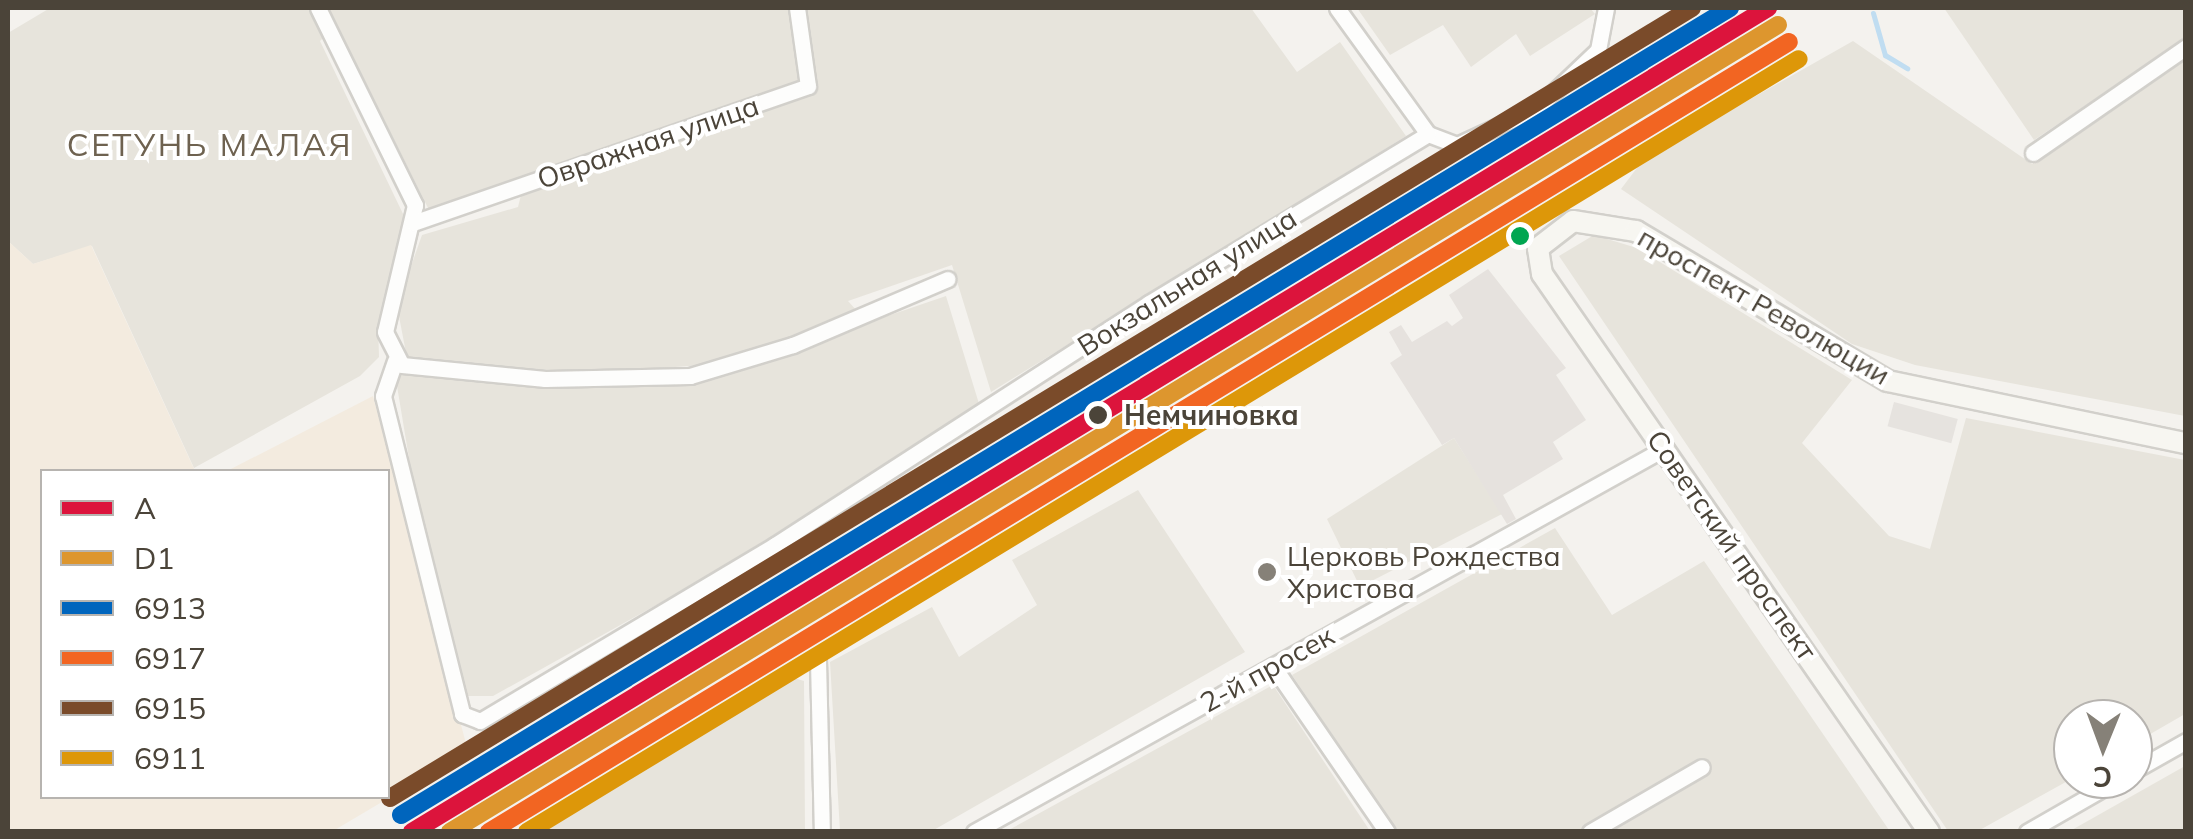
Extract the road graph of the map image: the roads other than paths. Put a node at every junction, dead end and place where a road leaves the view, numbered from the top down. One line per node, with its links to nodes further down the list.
1 (318, 8): 8 (street)
2 (797, 8): 8 (street, Овражная улица)
3 (1337, 8): 6 (street)
4 (1606, 8): 6 (street)
5 (2186, 47): 7 (street)
6 (1428, 134): 11 (street, Вокзальная улица)
7 (2033, 154)
8 (414, 223): 11 (street)
9 (1536, 258): 12 (street, проспект Революции); 13 (street, Советский проспект)
10 (948, 279): 11 (street)
11 (395, 361)
12 (2186, 442)
13 (1665, 448): 15 (street, 2-й просек); 24 (street, Советский проспект)
14 (818, 660): 21 (street)
15 (1272, 666): 20 (street, 2-й просек); 22 (street)
16 (2186, 741): 17 (street)
17 (2153, 760)
18 (1702, 767): 23 (street)
19 (2084, 799): 25 (street)
20 (979, 830)
21 (822, 832)
22 (1387, 832)
23 (1590, 832)
24 (1930, 832)
25 (2027, 832)

